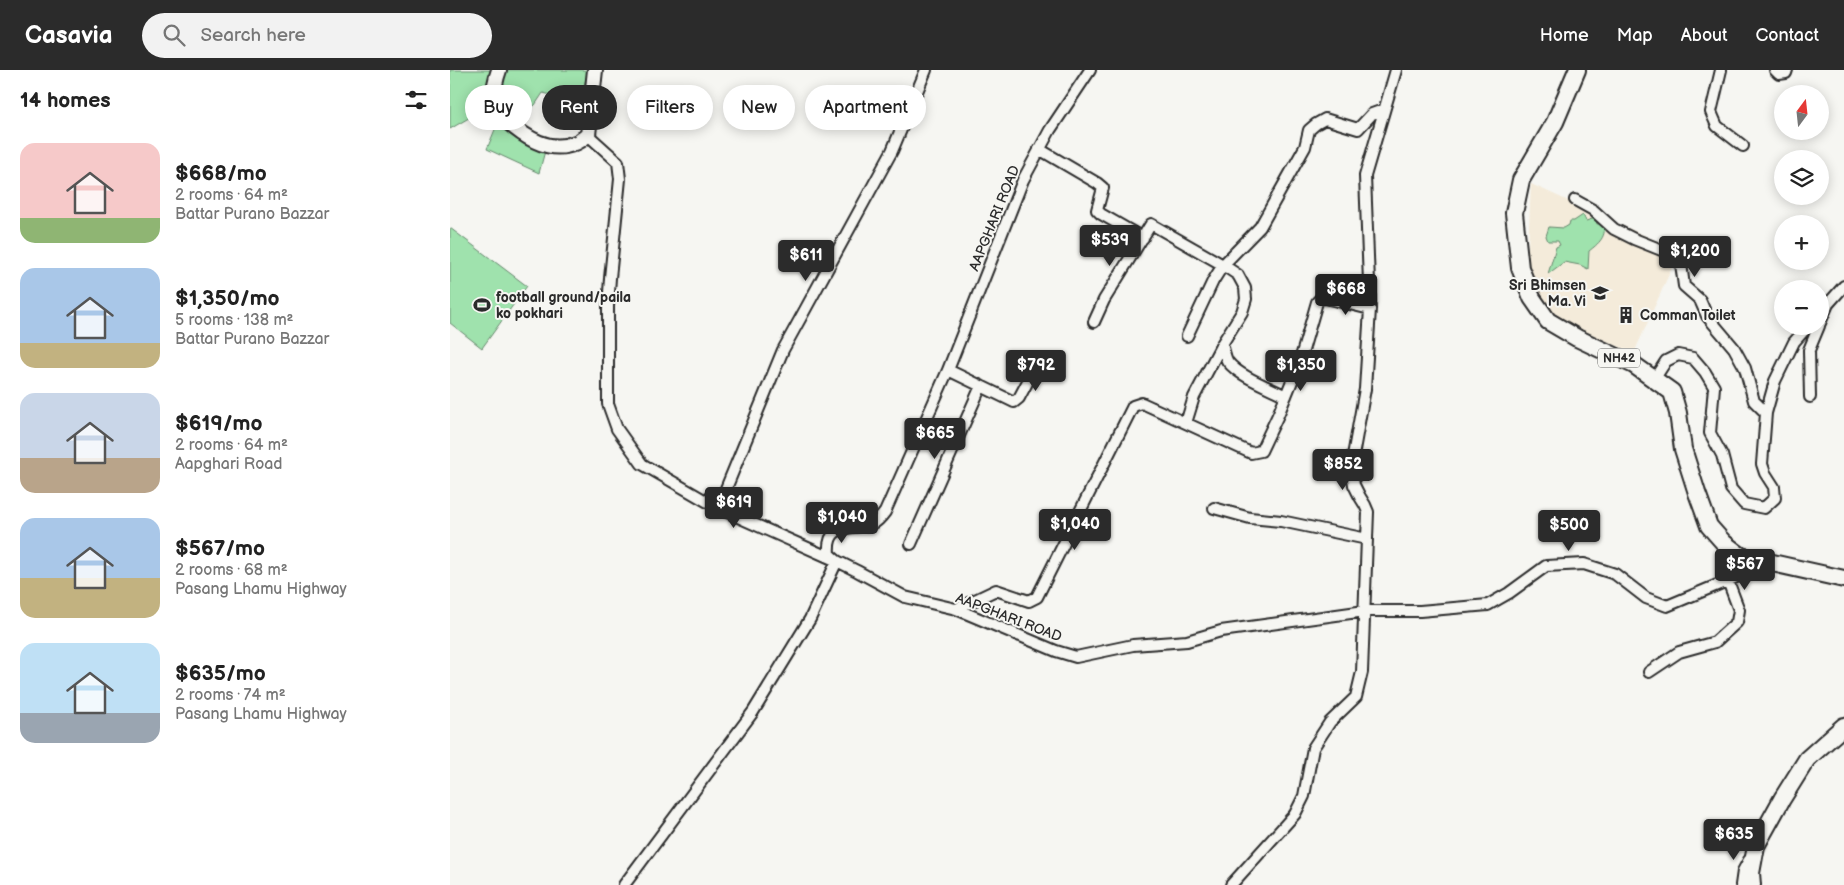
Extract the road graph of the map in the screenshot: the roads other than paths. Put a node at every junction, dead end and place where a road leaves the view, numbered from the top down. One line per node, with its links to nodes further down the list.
1 (499, 70): 11 (street)
2 (595, 70): 11 (street)
3 (926, 70): 33 (street)
4 (1090, 70): 13 (street, AAPGHARI ROAD)
5 (1396, 70): 10 (street)
6 (1577, 70): 27 (main road, NH42)
7 (1721, 70): 12 (street)
8 (1774, 70): 9 (street)
9 (1787, 70)
10 (1383, 110): 16 (street); 19 (street)
11 (588, 134): 33 (street)
12 (1743, 146)
13 (1039, 149): 15 (street); 26 (street, AAPGHARI ROAD)
14 (1575, 200): 31 (street)
15 (1143, 238): 16 (street); 20 (street)
16 (1223, 265): 23 (street); 24 (street)
17 (1844, 286): 18 (street)
18 (1829, 303)
19 (1370, 309): 29 (street); 35 (street)
20 (1094, 322)
21 (1800, 335): 31 (street)
22 (1815, 335): 30 (street)
23 (1187, 336)
24 (1222, 344): 29 (street); 32 (street)
25 (1037, 364): 28 (street)
26 (948, 370): 28 (street); 37 (street, AAPGHARI ROAD)
27 (1655, 378): 31 (street); 38 (main road, NH42)
28 (981, 386): 36 (street)
29 (1286, 396): 32 (street)
30 (1810, 397)
31 (1766, 413)
32 (1186, 423): 41 (street)
33 (718, 508): 37 (street)
34 (1214, 508): 35 (street)
35 (1367, 539): 42 (street)
36 (911, 544)
37 (837, 561): 41 (street, AAPGHARI ROAD); 46 (street)
38 (1770, 563): 39 (main road, NH42); 40 (street, AAPGHARI ROAD)
39 (1844, 580)
40 (1728, 581): 42 (street, AAPGHARI ROAD); 43 (street)
41 (956, 609): 42 (street, AAPGHARI ROAD)
42 (1365, 611): 47 (street)
43 (1649, 672)
44 (1844, 726): 45 (main road)
45 (1756, 846): 48 (street); 49 (main road)
46 (624, 885)
47 (1231, 885)
48 (1741, 885)
49 (1752, 885)

